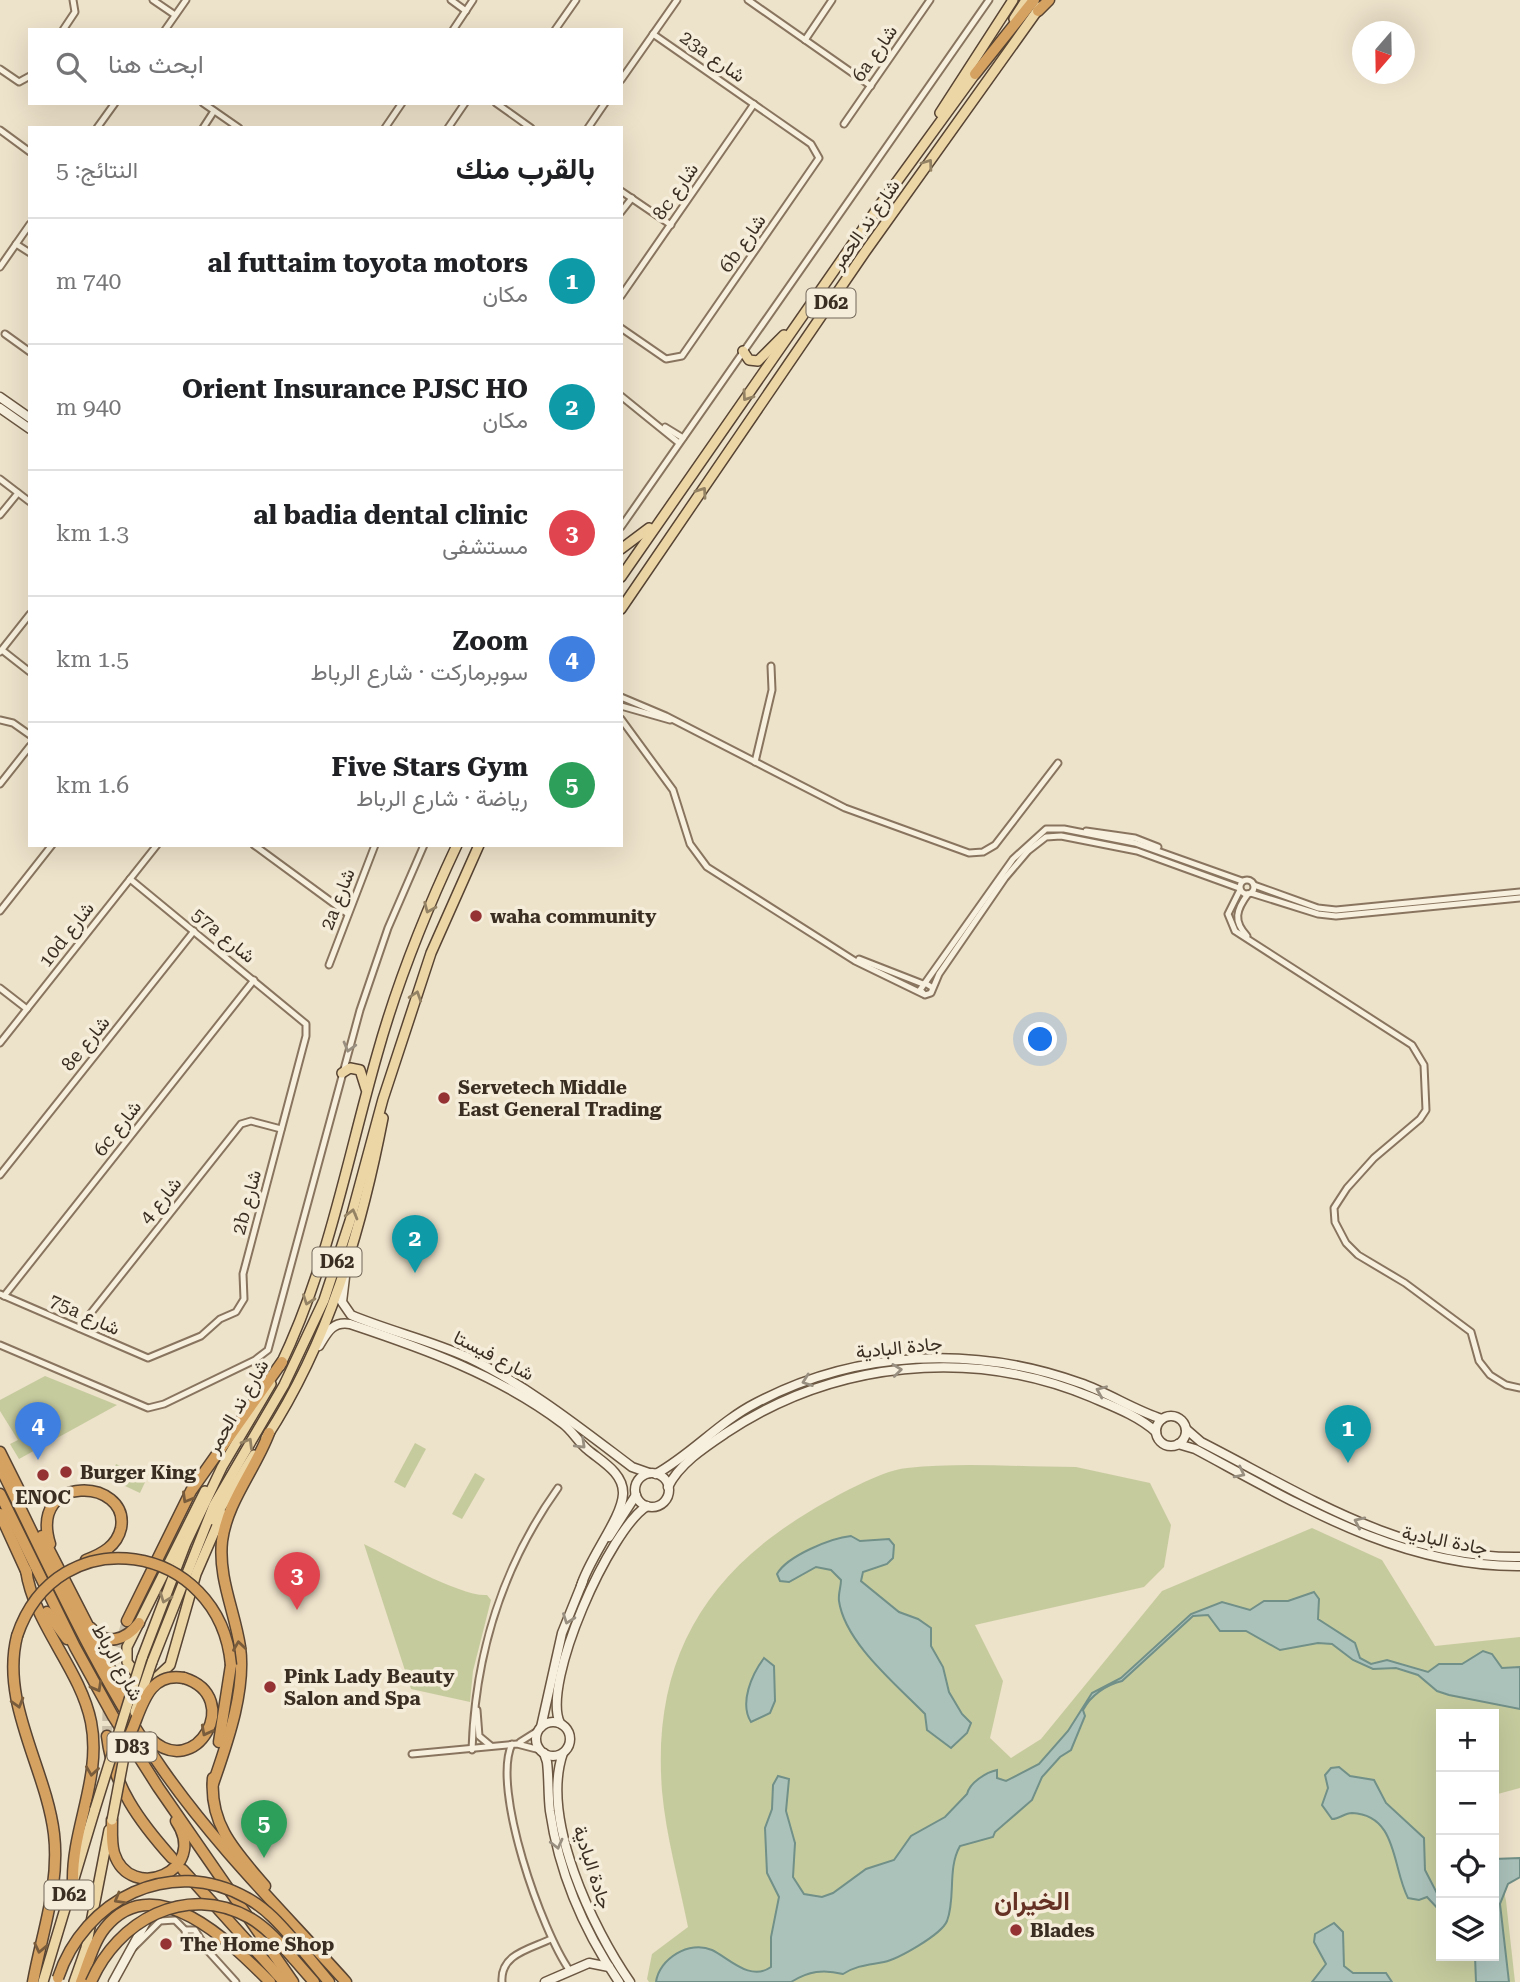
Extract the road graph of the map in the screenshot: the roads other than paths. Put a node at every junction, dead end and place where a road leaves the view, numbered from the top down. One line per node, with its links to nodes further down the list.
1 (73, 0): 19 (street)
2 (153, 0): 18 (street)
3 (186, 0): 18 (street)
4 (451, 0): 16 (street)
5 (474, 0): 16 (street)
6 (576, 0): 22 (street)
7 (677, 0): 23 (street)
8 (748, 0): 24 (street)
9 (832, 0): 24 (street)
10 (930, 0): 29 (street, 6a شارع)
11 (989, 0): 62 (street, شارع ند الحمر)
12 (1013, 0): 47 (main road)
13 (1027, 0): 26 (main road, شارع ند الحمر / D62)
14 (1034, 0): 26 (highway)
15 (1047, 0): 17 (highway)
16 (466, 10): 21 (street)
17 (1038, 11): 72 (main road, شارع ند الحمر / D62, one-way to 17)
18 (175, 15): 20 (street)
19 (64, 28)
20 (166, 28)
21 (454, 28)
22 (556, 28)
23 (653, 34): 28 (street); 30 (street, 23a شارع)
24 (805, 40): 29 (street)
25 (0, 69): 27 (street)
26 (975, 74): 47 (main road, شارع ند الحمر / D62)
27 (28, 77)
28 (623, 77)
29 (871, 86): 38 (street, 6a شارع)
30 (754, 104): 52 (street, 8c شارع); 59 (street, 6b شارع)
31 (114, 105): 39 (street)
32 (206, 105): 37 (street)
33 (401, 105): 42 (street)
34 (464, 105): 43 (street)
35 (499, 105): 44 (street)
36 (604, 105): 45 (street)
37 (214, 111): 40 (street); 41 (street)
38 (844, 124)
39 (98, 126)
40 (204, 126)
41 (236, 126)
42 (386, 126)
43 (449, 126)
44 (528, 126)
45 (589, 126)
46 (0, 130): 48 (street)
47 (934, 130): 58 (main road, شارع ند الحمر / D62)
48 (28, 151)
49 (623, 192): 50 (street)
50 (632, 198): 51 (street); 52 (street)
51 (623, 209)
52 (671, 225): 57 (street, 8c شارع)
53 (28, 227): 54 (street)
54 (16, 244): 55 (street); 56 (street)
55 (28, 252)
56 (0, 267)
57 (623, 293)
58 (796, 325): 62 (main road); 74 (main road, شارع ند الحمر / D62, one-way to 74)
59 (623, 329)
60 (5, 334): 61 (street)
61 (28, 351)
62 (743, 351): 68 (street, شارع ند الحمر)
63 (0, 397): 66 (street)
64 (623, 397): 68 (street)
65 (0, 408): 67 (street)
66 (28, 417)
67 (28, 428)
68 (681, 440): 75 (street, شارع ند الحمر)
69 (0, 479): 70 (street)
70 (18, 493): 71 (street); 73 (street)
71 (28, 500)
72 (688, 513): 78 (main road); 79 (main road, شارع ند الحمر / D62)
73 (0, 515)
74 (661, 517): 76 (main road); 77 (main road, شارع ند الحمر / D62)
75 (623, 524)
76 (623, 547)
77 (623, 574)
78 (623, 595)
79 (623, 606)
80 (28, 617): 81 (street)
81 (1, 651): 83 (street)
82 (771, 666): 91 (street)
83 (28, 671)
84 (623, 698): 87 (street)
85 (623, 707): 87 (street)
86 (0, 720): 89 (street)
87 (673, 721): 91 (street)
88 (623, 722): 114 (street)
89 (28, 734)
90 (28, 749): 93 (street)
91 (755, 762): 92 (street)
92 (1058, 763)
93 (0, 784)
94 (50, 847): 110 (street)
95 (155, 847): 102 (street, 10d شارع)
96 (257, 847): 111 (street)
97 (374, 847): 111 (street, 2a شارع)
98 (423, 847): 124 (street, one-way to 124)
99 (455, 847): 125 (main road, شارع ند الحمر / D62, one-way to 125)
100 (472, 847): 109 (main road)
101 (478, 847): 109 (main road, شارع ند الحمر / D62)
102 (130, 879): 112 (street, 57a شارع); 121 (street, 10d شارع)
103 (1242, 881): 104 (street); 105 (street); 117 (street)
104 (1254, 885): 106 (street); 107 (street)
105 (1240, 889): 107 (street); 113 (street); 119 (street)
106 (1520, 892)
107 (1250, 893): 108 (street); 113 (street)
108 (1520, 898)
109 (449, 909): 126 (main road, شارع ند الحمر / D62, one-way to 109)
110 (0, 911)
111 (348, 914): 115 (street, 2a شارع)
112 (194, 931): 116 (street, 57a شارع); 128 (street, 8e شارع)
113 (1252, 941): 138 (street)
114 (837, 949): 117 (street); 120 (street)
115 (329, 965)
116 (254, 980): 122 (street, 57a شارع); 130 (street, 6c شارع)
117 (924, 983): 119 (street); 120 (street)
118 (0, 988): 121 (street)
119 (933, 988): 120 (street)
120 (923, 994)
121 (27, 1009): 123 (street, 10d شارع)
122 (298, 1014): 127 (street, 2b شارع)
123 (0, 1043)
124 (342, 1073): 125 (main road); 134 (street)
125 (367, 1093): 136 (main road, شارع ند الحمر / D62, one-way to 136)
126 (383, 1099): 129 (main road); 155 (main road, شارع ند الحمر / D62, one-way to 126)
127 (281, 1129): 131 (street, شارع 4); 135 (street, 2b شارع)
128 (0, 1175)
129 (346, 1271): 132 (street, شارع فيستا); 137 (main road)
130 (2, 1295): 131 (street, 75a شارع)
131 (79, 1328): 135 (street, 75a شارع)
132 (396, 1330): 133 (street); 147 (street, شارع فيستا)
133 (388, 1336): 137 (street, شارع فيستا); 161 (street, شارع فيستا, one-way to 161)
134 (0, 1345)
135 (159, 1355)
136 (282, 1362): 146 (main road, شارع ند الحمر / D62); 163 (highway, one-way to 163)
137 (309, 1364): 142 (main road)
138 (1520, 1388)
139 (1162, 1419): 140 (street); 141 (street); 147 (street, جادة البادية, one-way to 147)
140 (1186, 1429): 143 (street); 156 (street, جادة البادية, one-way to 140)
141 (1157, 1432): 143 (street); 149 (street, جادة البادية, one-way to 141)
142 (269, 1433): 148 (main road); 178 (highway, one-way to 142)
143 (1178, 1444): 157 (street, جادة البادية, one-way to 157)
144 (0, 1452): 160 (highway)
145 (0, 1467): 180 (highway, شارع الرباط / D83)
146 (222, 1467): 164 (main road); 184 (main road, شارع ند الحمر / D62, one-way to 184, bridge)
147 (653, 1474): 149 (street); 152 (street)
148 (235, 1484): 155 (main road); 164 (main road)
149 (668, 1487): 153 (street)
150 (558, 1488): 166 (street)
151 (0, 1494): 165 (highway, شارع الرباط / D83)
152 (636, 1495): 153 (street); 161 (street)
153 (647, 1506): 167 (street)
154 (0, 1514): 159 (highway)
155 (197, 1546): 171 (main road, شارع ند الحمر / D62, bridge)
156 (1520, 1556)
157 (1520, 1566)
158 (76, 1568): 160 (highway, bridge); 178 (highway, bridge); 195 (highway, one-way to 195, bridge)
159 (26, 1570): 165 (highway); 184 (highway, one-way to 184)
160 (60, 1574): 162 (highway)
161 (581, 1586): 168 (street, one-way to 168)
162 (80, 1615): 164 (highway); 170 (highway)
163 (127, 1621)
164 (139, 1623)
165 (75, 1647): 179 (highway, شارع الرباط / D83, one-way to 179)
166 (475, 1701): 173 (street); 174 (street)
167 (560, 1723): 168 (street); 176 (street)
168 (540, 1728): 172 (street); 175 (street)
169 (107, 1736): 182 (highway)
170 (149, 1738): 171 (highway, one-way to 170, bridge); 180 (highway)
171 (126, 1743): 181 (main road, شارع ند الحمر / D62, bridge)
172 (514, 1744): 173 (street); 175 (street); 188 (street)
173 (494, 1747): 174 (street)
174 (472, 1750): 177 (street)
175 (542, 1751): 176 (street); 189 (street, جادة البادية, one-way to 189)
176 (563, 1753): 213 (street, جادة البادية)
177 (412, 1754)
178 (213, 1784): 186 (highway)
179 (158, 1787): 181 (highway); 204 (highway, شارع الرباط / D83)
180 (196, 1814): 186 (highway, شارع الرباط / D83)
181 (112, 1820): 197 (main road, شارع ند الحمر / D62)
182 (172, 1858)
183 (183, 1870): 203 (highway)
184 (73, 1881): 195 (main road, شارع ند الحمر / D62)
185 (189, 1914): 190 (street); 198 (highway); 202 (highway)
186 (286, 1915): 207 (highway, شارع الرباط / D83)
187 (185, 1930): 190 (street); 191 (street); 191 (street)
188 (551, 1939): 193 (street); 194 (street)
189 (594, 1941): 192 (street, جادة البادية); 194 (street)
190 (133, 1948): 200 (street)
191 (208, 1951): 201 (street)
192 (609, 1967): 194 (street); 212 (street, جادة البادية)
193 (502, 1970): 208 (street); 209 (street)
194 (568, 1971): 210 (street); 211 (street)
195 (36, 1980)
196 (57, 1980): 206 (highway, one-way to 196, bridge)
197 (74, 1982)
198 (81, 1982)
199 (91, 1982): 205 (highway, bridge)
200 (113, 1982)
201 (236, 1982)
202 (270, 1982)
203 (284, 1982)
204 (293, 1982)
205 (314, 1982)
206 (330, 1982)
207 (346, 1982)
208 (502, 1982)
209 (507, 1982)
210 (545, 1982)
211 (569, 1982)
212 (619, 1982)
213 (630, 1982)

